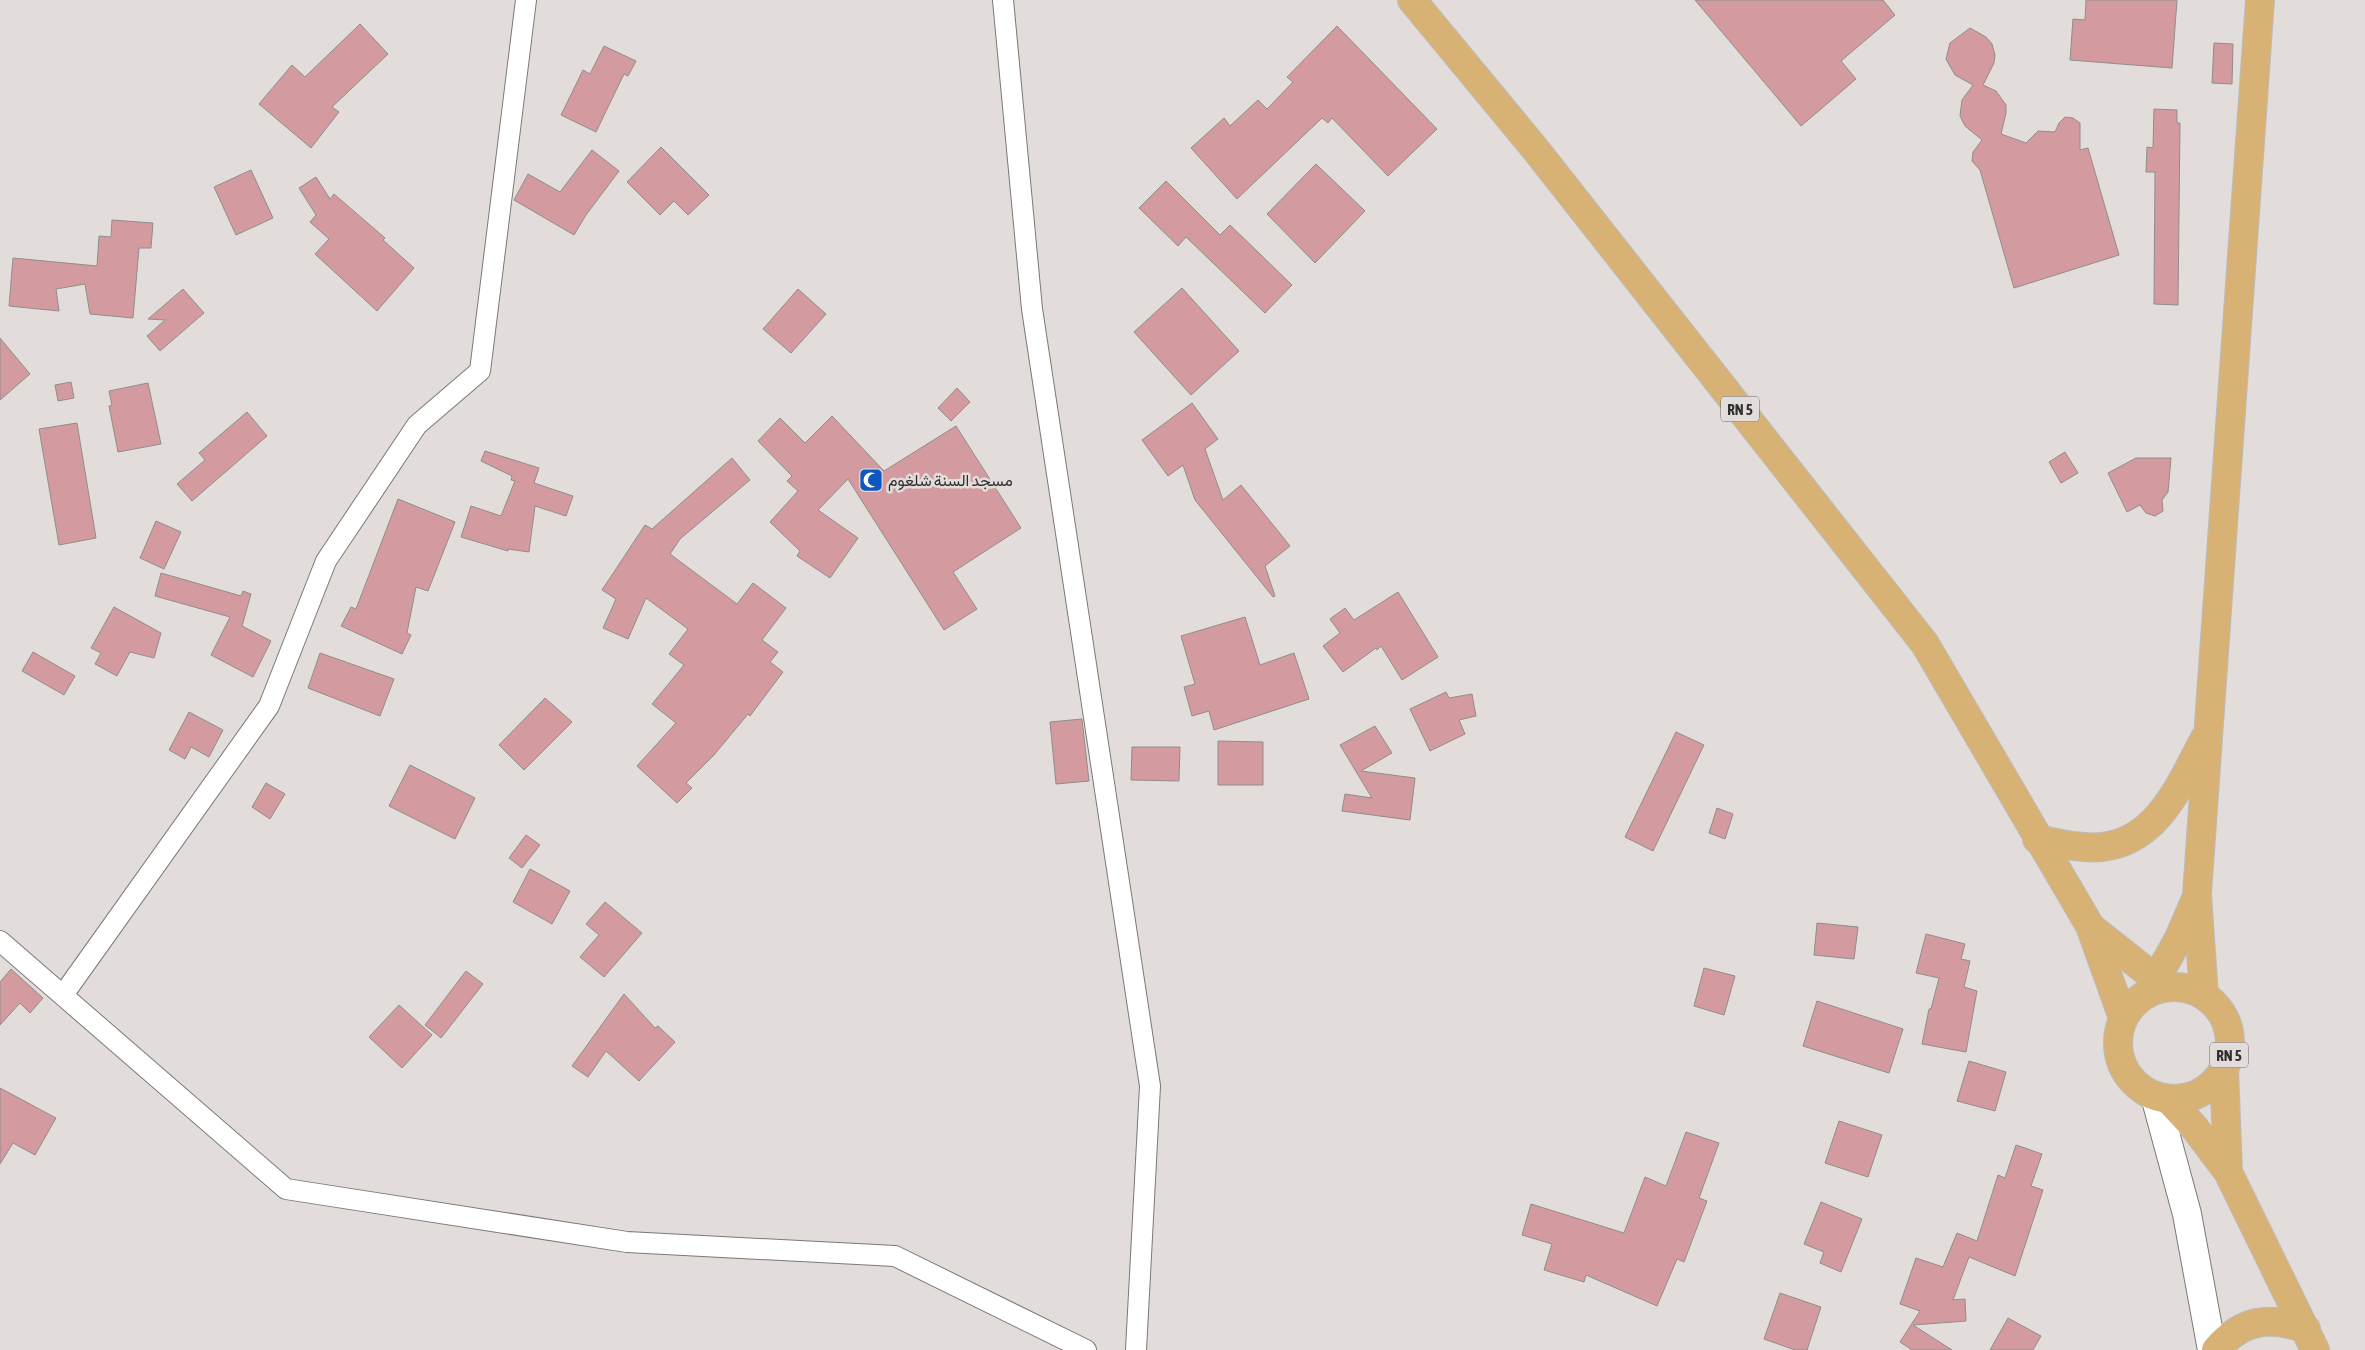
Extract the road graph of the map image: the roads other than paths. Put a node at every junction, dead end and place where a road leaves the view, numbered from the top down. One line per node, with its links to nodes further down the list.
1 (526, 0): 11 (street)
2 (1003, 0): 19 (street)
3 (1412, 0): 6 (main road, RN 5)
4 (2260, 0): 5 (main road)
5 (2209, 732): 6 (main road); 7 (main road)
6 (2037, 839): 8 (main road, RN 5)
7 (2197, 894): 10 (main road); 12 (main road)
8 (2090, 926): 10 (main road, RN 5); 13 (main road, RN 5)
9 (0, 941): 11 (street)
10 (2157, 987): 12 (main road, RN 5); 13 (main road, RN 5)
11 (62, 995): 18 (street)
12 (2204, 996): 14 (main road, RN 5)
13 (2123, 1018): 15 (main road, RN 5)
14 (2224, 1068): 15 (main road, RN 5); 16 (main road, RN 5)
15 (2161, 1098): 16 (main road, RN 5); 20 (main road)
16 (2228, 1172): 17 (main road, RN 5)
17 (2310, 1340): 21 (main road)
18 (1086, 1350)
19 (1136, 1350)
20 (2212, 1350)
21 (2216, 1350)

